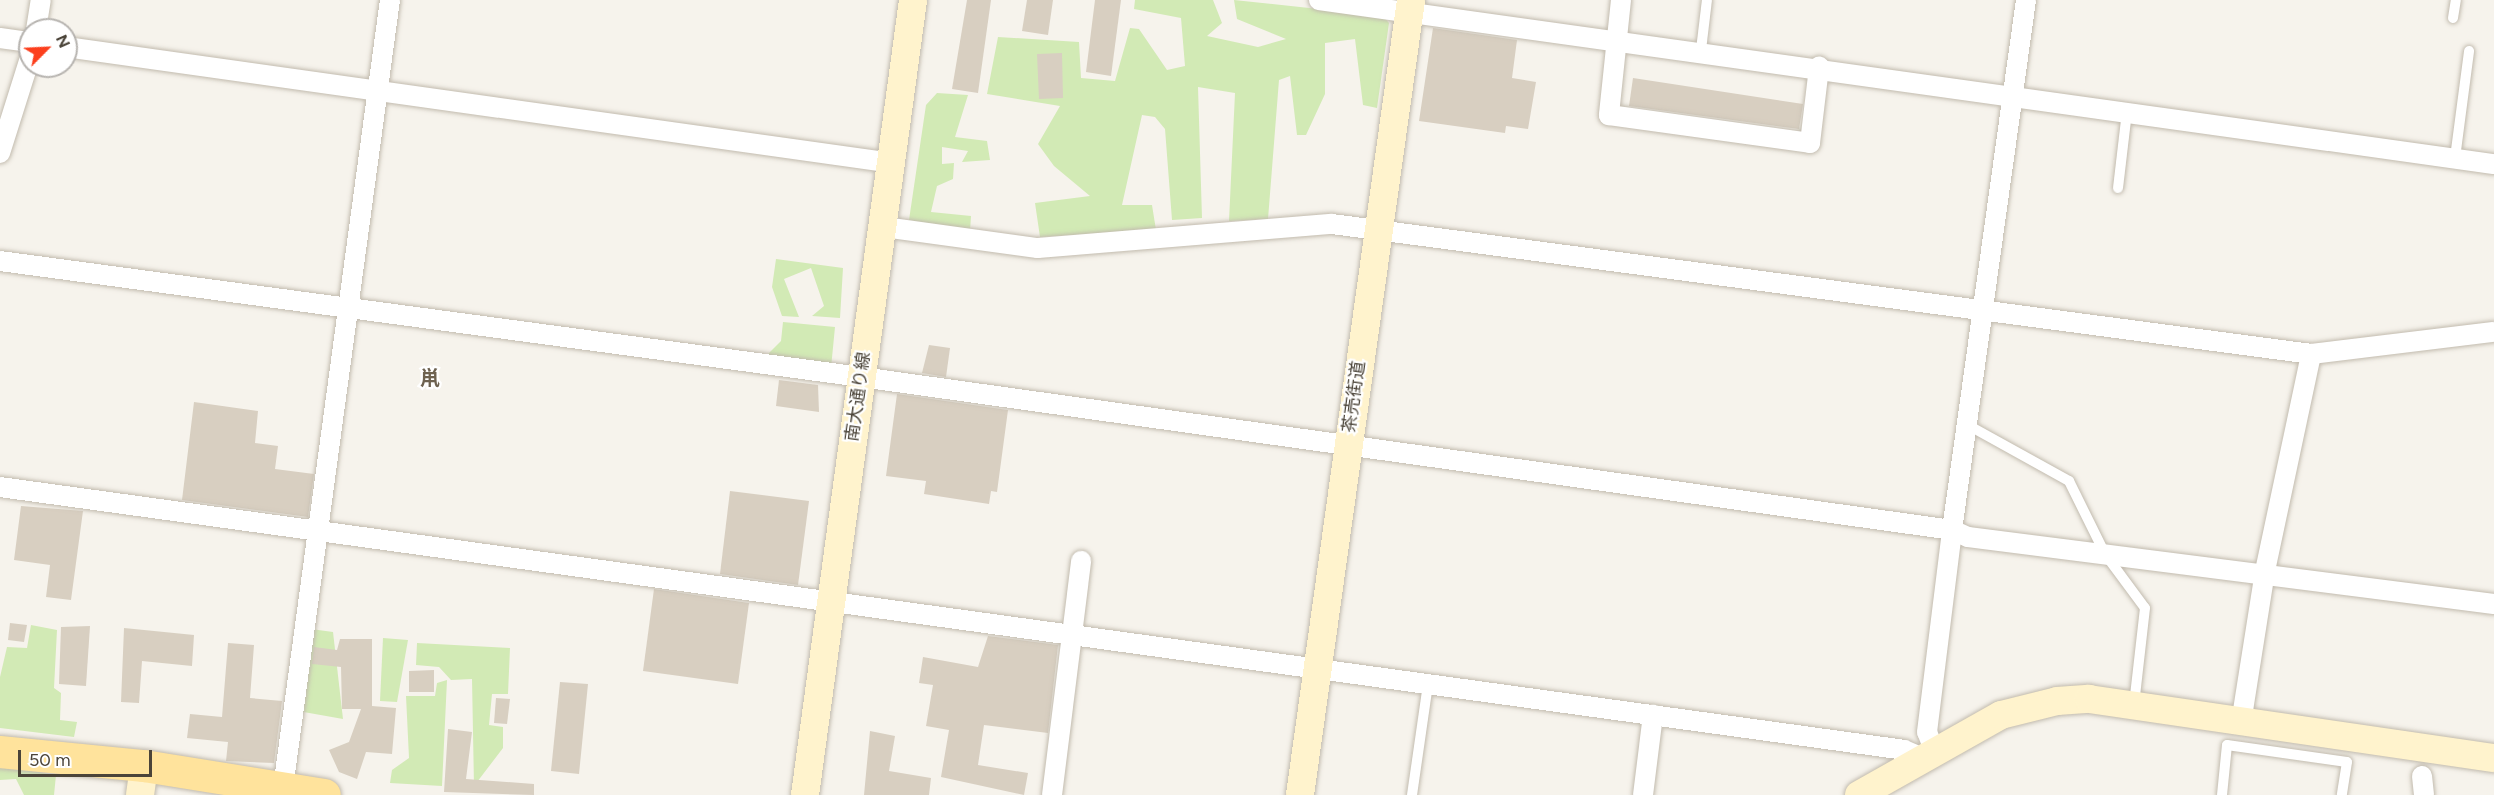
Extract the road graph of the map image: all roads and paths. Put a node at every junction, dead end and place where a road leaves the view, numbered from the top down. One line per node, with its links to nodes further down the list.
1 (41, 0): 10 (street)
2 (390, 0): 20 (street)
3 (913, 0): 25 (street, 南大通り線)
4 (1319, 0): 9 (street)
5 (1622, 0): 13 (street)
6 (1707, 0): 16 (lane)
7 (2026, 0): 21 (street)
8 (2456, 0): 11 (lane)
9 (1410, 7): 13 (street); 29 (street, 茶売街道)
10 (38, 18)
11 (2453, 18)
12 (0, 38): 14 (street)
13 (1617, 39): 16 (street); 18 (street)
14 (18, 40)
15 (78, 49): 20 (street)
16 (1701, 51): 18 (street)
17 (2469, 51): 24 (lane)
18 (1819, 67): 21 (street)
19 (24, 78): 23 (street)
20 (379, 88): 25 (street); 32 (street)
21 (2013, 94): 22 (street); 31 (street)
22 (2127, 110): 24 (street); 27 (lane)
23 (0, 153)
24 (2455, 158): 26 (street)
25 (892, 163): 28 (street, 南大通り線)
26 (2494, 164)
27 (2118, 188)
28 (884, 227): 29 (street); 35 (street, 南大通り線)
29 (1378, 228): 31 (street); 37 (street, 茶売街道)
30 (0, 261): 32 (street)
31 (1983, 307): 34 (street); 36 (street)
32 (345, 310): 35 (street); 39 (street)
33 (2494, 332): 34 (street)
34 (2311, 354): 43 (street)
35 (861, 377): 37 (street); 44 (street, 南大通り線)
36 (1966, 424): 40 (street); 41 (lane)
37 (1347, 448): 40 (street); 47 (street, 茶売街道)
38 (0, 487): 39 (street)
39 (319, 530): 44 (street); 56 (street)
40 (1952, 530): 41 (street); 53 (street)
41 (2105, 554): 43 (street); 49 (lane)
42 (1081, 561): 46 (street)
43 (2265, 571): 45 (street); 51 (street)
44 (831, 599): 46 (street); 58 (street, 南大通り線)
45 (2494, 604)
46 (1073, 633): 47 (street); 59 (street)
47 (1317, 669): 48 (street); 60 (street, 茶売街道)
48 (1428, 684): 50 (street); 61 (lane)
49 (2134, 705): 51 (street); 53 (street)
50 (1653, 715): 53 (street); 62 (street)
51 (2241, 723): 54 (street)
52 (0, 752): 55 (main road)
53 (1929, 754): 63 (street)
54 (2494, 758)
55 (142, 781): 56 (main road)
56 (283, 788): 57 (main road)
57 (323, 795)
58 (806, 795)
59 (1052, 795)
60 (1300, 795)
61 (1412, 795)
62 (1643, 795)
63 (1859, 795)
64 (2222, 795): 65 (lane)
65 (2342, 795)

